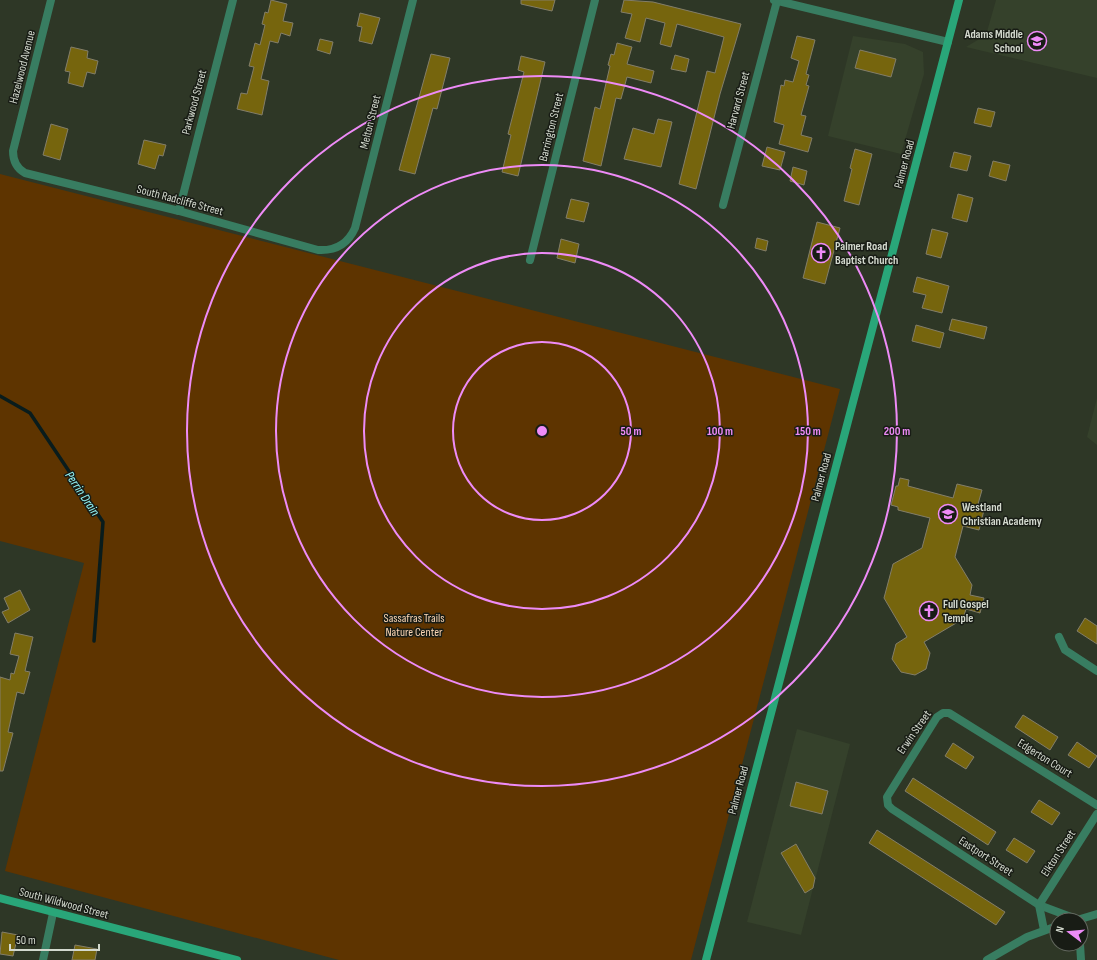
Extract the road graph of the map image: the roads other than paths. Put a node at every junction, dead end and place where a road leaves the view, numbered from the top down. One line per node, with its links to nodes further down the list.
1 (51, 0): 8 (street, Hazelwood Avenue)
2 (233, 0): 10 (street, Parkwood Street)
3 (413, 0): 11 (street, Melton Street)
4 (595, 0): 12 (street, Barrington Street)
5 (775, 0): 7 (street); 9 (street, Harvard Street)
6 (959, 0): 7 (street, Palmer Road)
7 (948, 42): 27 (street, Palmer Road)
8 (15, 164): 10 (street, South Radcliffe Street)
9 (723, 205)
10 (178, 211): 11 (street, South Radcliffe Street)
11 (342, 245)
12 (530, 260)
13 (1059, 637): 14 (street)
14 (1097, 672)
15 (980, 731): 16 (street, Erwin Street); 17 (street, Edgerton Court)
16 (887, 802): 20 (street, Eastport Street)
17 (1097, 805)
18 (1097, 814): 20 (street, Elkton Street)
19 (0, 898): 22 (street, South Wildwood Street)
20 (1039, 905): 21 (street, Eastport Street); 24 (street)
21 (1057, 912)
22 (53, 913): 25 (street); 26 (street, South Wildwood Street)
23 (1049, 928): 24 (street)
24 (1044, 930): 28 (street)
25 (42, 960)
26 (237, 960)
27 (706, 960)
28 (987, 960)

